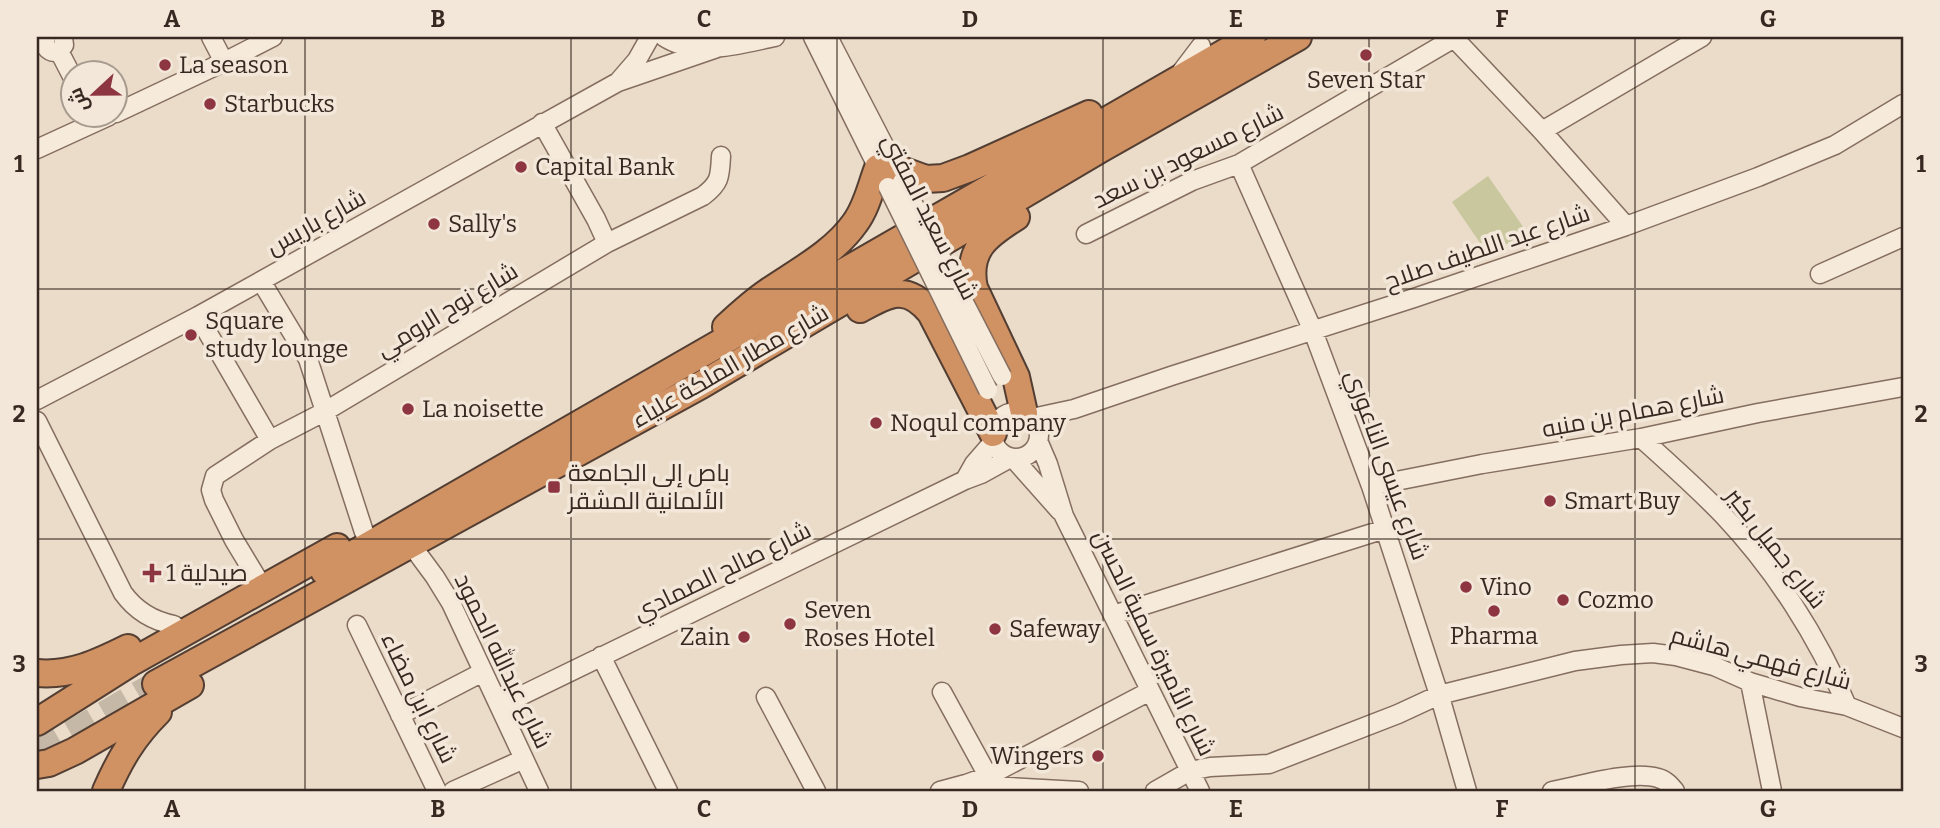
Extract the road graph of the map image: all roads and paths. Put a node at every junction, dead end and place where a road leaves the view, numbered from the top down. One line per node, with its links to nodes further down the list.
1 (45, 37): 14 (street)
2 (211, 37): 16 (street)
3 (273, 37): 16 (street)
4 (650, 37): 17 (street, شارع باريس)
5 (664, 37): 15 (street)
6 (775, 37): 15 (street)
7 (813, 37): 28 (street, شارع سعيد المفتي)
8 (828, 37): 28 (street, شارع سعيد المفتي)
9 (1251, 37): 13 (street); 18 (highway, شارع مطار الملكة علياء)
10 (1298, 37): 21 (highway, شارع مطار الملكة علياء)
11 (1455, 37): 24 (street); 27 (street, شارع مسعود بن سعد)
12 (1702, 37): 24 (street)
13 (1199, 41): 18 (street)
14 (61, 44)
15 (718, 48): 17 (street, شارع باريس)
16 (224, 62): 20 (street)
17 (618, 82): 22 (street, شارع باريس)
18 (1168, 85): 21 (highway, شارع مطار الملكة علياء)
19 (1903, 104): 29 (street, شارع عبد اللطيف صلاح)
20 (130, 106)
21 (1141, 113): 28 (highway); 37 (highway, شارع مطار الملكة علياء); 38 (highway, شارع مطار الملكة علياء); 43 (highway)
22 (542, 123): 32 (street); 34 (street, شارع باريس)
23 (68, 130): 25 (street)
24 (1542, 131): 29 (street)
25 (37, 149)
26 (721, 156): 32 (street, شارع نوح الرومي)
27 (1239, 164): 30 (street, شارع مسعود بن سعد); 36 (street, شارع عيسى الناعوري)
28 (891, 176): 37 (highway); 43 (street, شارع سعيد المفتي, bridge); 43 (street, شارع سعيد المفتي, bridge)
29 (1626, 226): 36 (street, شارع عبد اللطيف صلاح)
30 (1086, 234)
31 (1903, 237): 33 (street)
32 (607, 243): 41 (street, شارع نوح الرومي)
33 (1820, 274)
34 (261, 281): 35 (street, شارع باريس); 41 (street)
35 (198, 316): 40 (street, شارع باريس); 45 (street)
36 (1313, 331): 43 (street, شارع عبد اللطيف صلاح); 49 (street, شارع عيسى الناعوري)
37 (692, 360): 47 (highway, شارع مطار الملكة علياء)
38 (701, 385): 43 (highway); 47 (highway, شارع مطار الملكة علياء)
39 (1903, 387): 44 (street, شارع همام بن منبه)
40 (37, 400)
41 (324, 412): 45 (street, شارع نوح الرومي); 52 (street)
42 (37, 421): 57 (street)
43 (1016, 426): 46 (street, شارع الأميرة سمية الحسن); 46 (street, شارع عبد اللطيف صلاح); 48 (street, شارع صالح الصمادي); 50 (street, شارع الأميرة سمية الحسن)
44 (1641, 438): 49 (street, شارع همام بن منبه); 69 (street, شارع جميل بكير)
45 (270, 440): 54 (street, شارع نوح الرومي)
46 (1011, 458): 48 (street, شارع صالح الصمادي); 50 (street, شارع الأميرة سمية الحسن)
47 (504, 480): 52 (highway); 53 (highway); 62 (highway, شارع مطار الملكة علياء)
48 (965, 480): 59 (street, شارع صالح الصمادي)
49 (1371, 486): 51 (street, شارع عيسى الناعوري)
50 (1065, 516): 56 (street, شارع الأميرة سمية الحسن)
51 (1385, 529): 56 (street); 66 (street, شارع عيسى الناعوري)
52 (364, 532): 54 (highway)
53 (418, 554): 60 (street, شارع عبدالله الحمود); 62 (highway)
54 (262, 588): 55 (highway)
55 (223, 610): 57 (highway); 71 (highway)
56 (1113, 615): 64 (street, شارع الأميرة سمية الحسن)
57 (174, 625): 61 (highway)
58 (357, 625): 70 (street, شارع ابن مضاء)
59 (601, 656): 68 (street, شارع صالح الصمادي); 81 (street)
60 (483, 672): 68 (street, شارع عبدالله الحمود); 70 (street)
61 (37, 673)
62 (161, 682): 74 (highway); 77 (highway)
63 (1750, 682): 66 (street, شارع فهمي هاشم); 69 (street, شارع فهمي هاشم); 90 (street)
64 (1150, 691): 75 (street, شارع الأميرة سمية الحسن); 76 (street)
65 (942, 692): 76 (street)
66 (1439, 695): 75 (street, شارع فهمي هاشم); 87 (street, شارع عيسى الناعوري)
67 (766, 697): 82 (street)
68 (500, 706): 73 (street, شارع عبدالله الحمود)
69 (1847, 706): 72 (street, شارع فهمي هاشم)
70 (400, 715): 78 (street, شارع ابن مضاء)
71 (37, 722)
72 (1903, 728)
73 (524, 758): 79 (street); 80 (street, شارع عبدالله الحمود)
74 (37, 765)
75 (1190, 771): 85 (street); 86 (street, شارع الأميرة سمية الحسن)
76 (993, 784): 83 (street); 84 (street)
77 (106, 791)
78 (437, 791)
79 (453, 791)
80 (539, 791)
81 (668, 791)
82 (816, 791)
83 (940, 791)
84 (1079, 791)
85 (1155, 791)
86 (1200, 791)
87 (1467, 791)
88 (1552, 791): 89 (street)
89 (1675, 791)
90 (1772, 791)

